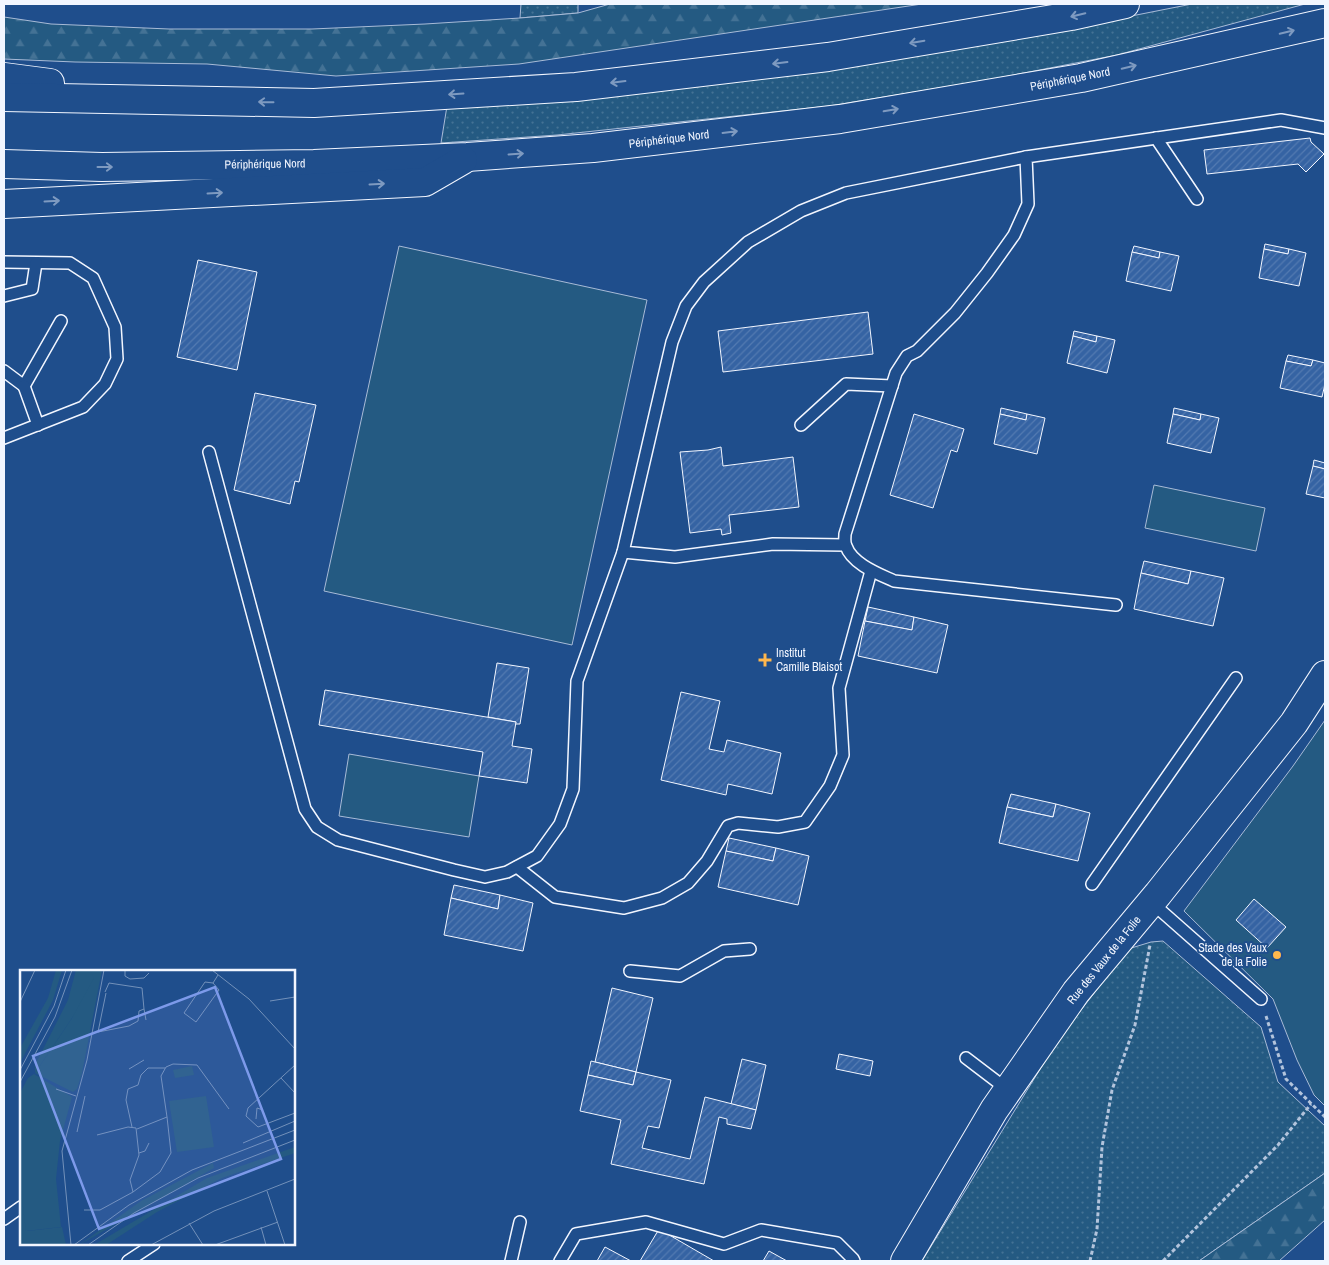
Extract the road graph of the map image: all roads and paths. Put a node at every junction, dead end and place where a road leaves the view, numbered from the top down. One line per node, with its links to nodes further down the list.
1 (1125, 4): 5 (main road, one-way to 5)
2 (1325, 23): 8 (main road, Périphérique Nord, one-way to 2)
3 (4, 77): 5 (main road)
4 (4, 97): 5 (main road)
5 (168, 101)
6 (1325, 128): 7 (lane)
7 (1156, 138): 9 (lane); 11 (lane)
8 (467, 157): 10 (main road, Périphérique Nord, one-way to 8); 12 (main road, one-way to 8)
9 (1026, 157): 19 (lane); 25 (lane)
10 (4, 164)
11 (1197, 199)
12 (4, 204)
13 (4, 262): 14 (lane)
14 (36, 263): 15 (lane); 20 (lane)
15 (4, 296)
16 (61, 321): 18 (lane)
17 (4, 371): 18 (lane)
18 (24, 386): 20 (lane)
19 (892, 386): 21 (lane); 24 (lane)
20 (38, 425): 22 (lane)
21 (801, 425)
22 (4, 438)
23 (209, 452): 30 (lane)
24 (845, 545): 25 (lane); 26 (lane)
25 (623, 552): 30 (lane)
26 (871, 571): 27 (lane); 30 (lane)
27 (1116, 606)
28 (1325, 674): 32 (main road, Rue des Vaux de la Folie)
29 (1236, 678): 31 (lane)
30 (516, 868)
31 (1092, 884)
32 (1151, 902): 36 (lane); 38 (main road, Rue des Vaux de la Folie)
33 (1150, 942): 50 (path)
34 (750, 949): 35 (lane)
35 (630, 971)
36 (1261, 999): 39 (path)
37 (966, 1058): 38 (lane)
38 (1008, 1090): 49 (main road, Rue des Vaux de la Folie)
39 (1311, 1104): 40 (path); 51 (path)
40 (1325, 1117)
41 (20, 1208): 42 (lane)
42 (4, 1218)
43 (520, 1222): 46 (lane)
44 (152, 1245): 45 (lane)
45 (128, 1261)
46 (511, 1261)
47 (560, 1261): 48 (lane)
48 (854, 1261)
49 (905, 1261)
50 (1090, 1261)
51 (1162, 1261)

